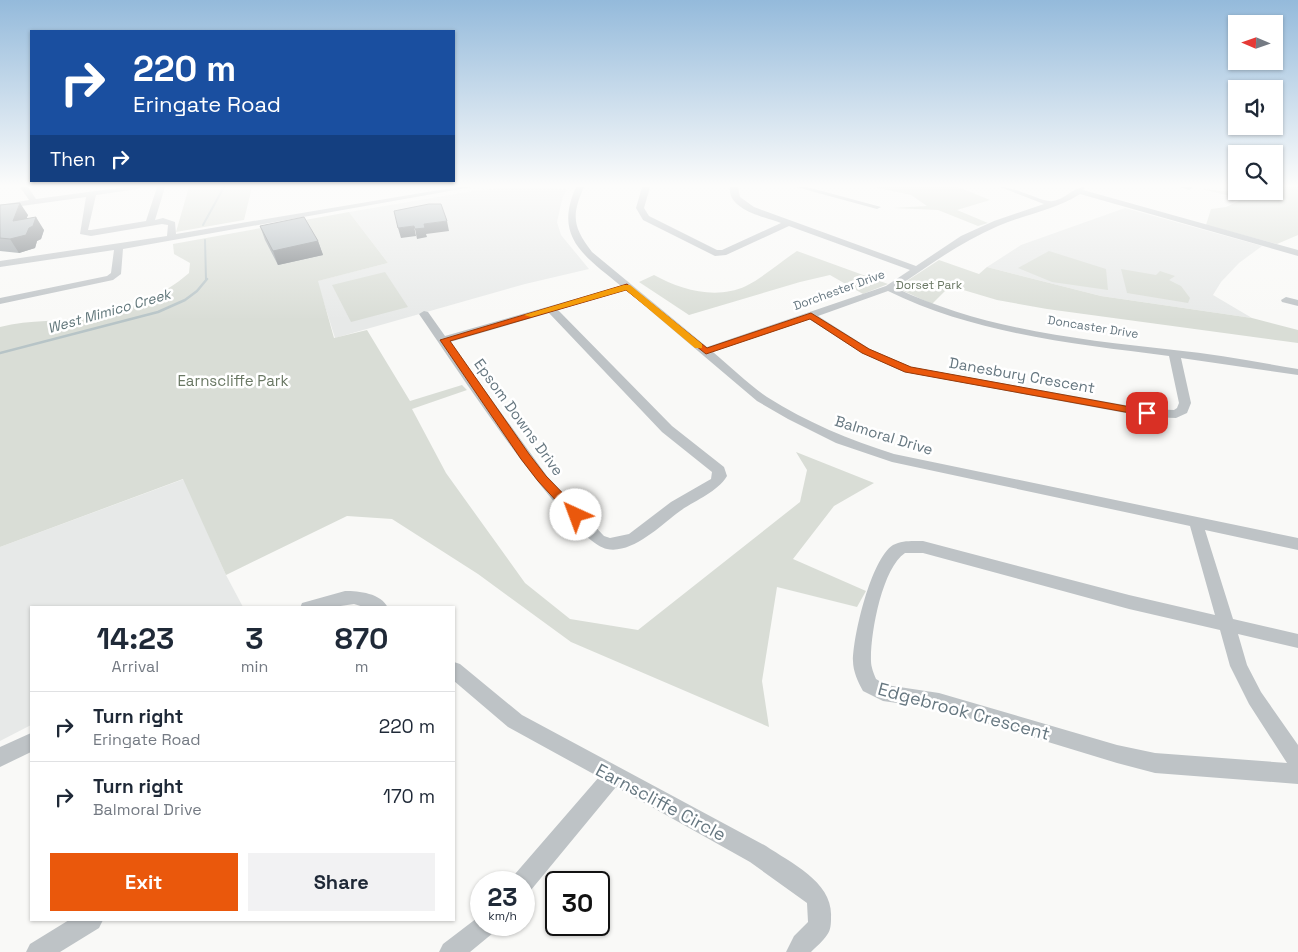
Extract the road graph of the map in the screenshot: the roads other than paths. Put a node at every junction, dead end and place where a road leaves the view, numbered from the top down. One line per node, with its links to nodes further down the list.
1 (83, 231): 2 (street)
2 (95, 231)
3 (171, 231): 11 (street)
4 (209, 231): 11 (street)
5 (573, 231): 20 (street, Balmoral Drive)
6 (672, 231): 13 (street)
7 (770, 231): 13 (street)
8 (811, 231): 17 (street)
9 (979, 231): 17 (street, Dorchester Drive)
10 (1225, 231): 14 (street)
11 (171, 238): 12 (street)
12 (119, 247): 16 (street); 18 (street)
13 (715, 253): 15 (street)
14 (1298, 253)
15 (704, 262)
16 (0, 264)
17 (916, 269): 21 (street, Dorchester Drive)
18 (110, 278): 19 (street); 23 (street)
19 (123, 281)
20 (627, 287): 25 (street); 29 (street, Balmoral Drive)
21 (889, 288): 27 (street, Dorchester Drive); 30 (street, Doncaster Drive)
22 (1286, 300): 24 (street)
23 (0, 301)
24 (1298, 303)
25 (551, 309): 28 (street); 28 (street, Epsom Downs Drive)
26 (424, 314): 28 (street, Epsom Downs Drive)
27 (811, 316): 29 (street, Dorchester Drive); 30 (street, Danesbury Crescent)
28 (444, 340)
29 (706, 352): 32 (street, Balmoral Drive)
30 (1174, 353): 31 (street, Doncaster Drive)
31 (1298, 372)
32 (1196, 523): 33 (street, Balmoral Drive); 36 (street)
33 (1298, 544)
34 (313, 606): 35 (street)
35 (378, 606)
36 (1226, 624): 37 (street); 41 (street); 42 (street, Edgebrook Crescent)
37 (1298, 641)
38 (455, 671): 43 (street, Earnscliffe Circle)
39 (30, 742): 40 (street)
40 (0, 757)
41 (1298, 762)
42 (1298, 774)
43 (613, 776): 44 (street); 49 (street, Earnscliffe Circle)
44 (532, 871)
45 (90, 921): 47 (street)
46 (471, 936): 48 (street)
47 (49, 949)
48 (451, 952)
49 (798, 952)

